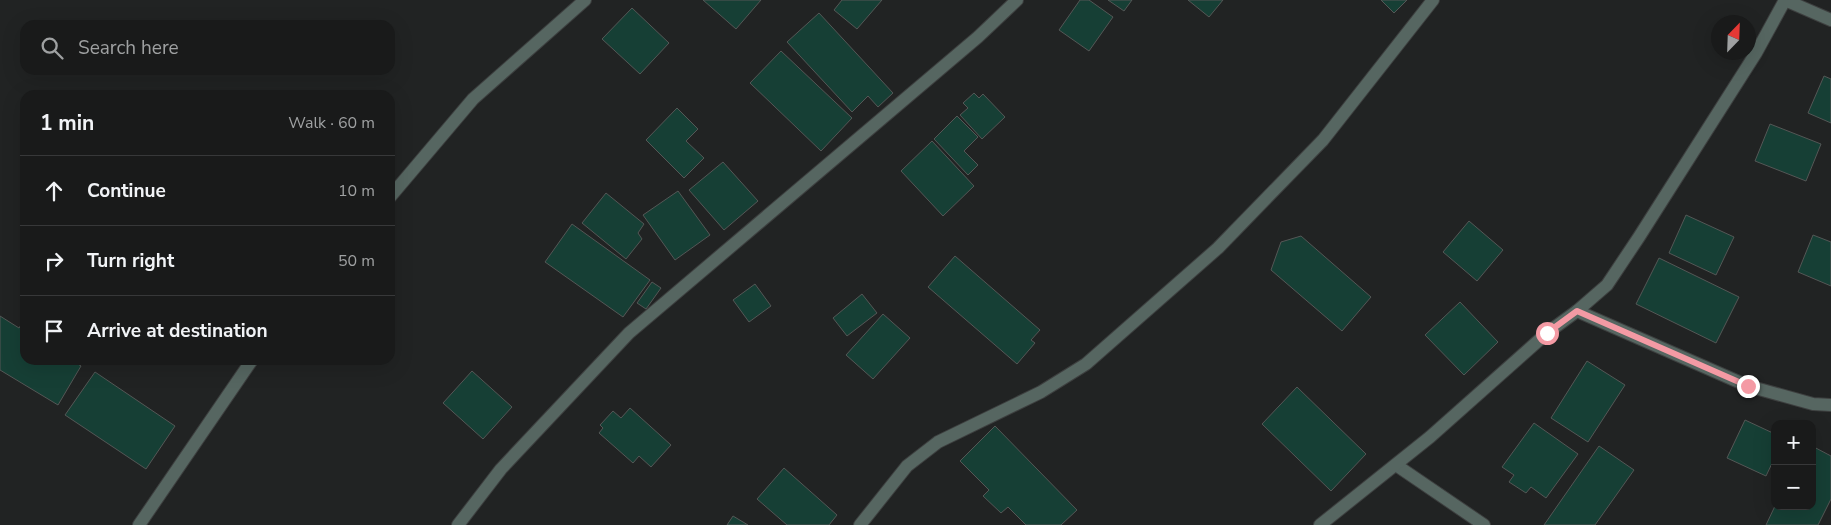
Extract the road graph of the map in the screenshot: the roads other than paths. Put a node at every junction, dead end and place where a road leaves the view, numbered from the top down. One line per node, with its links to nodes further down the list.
1 (585, 0): 5 (street)
2 (1017, 0): 11 (street)
3 (1433, 0): 12 (street)
4 (1831, 20): 6 (street)
5 (395, 190)
6 (1577, 311): 8 (street); 9 (street)
7 (249, 365): 10 (street)
8 (1831, 405)
9 (1396, 464): 13 (street); 14 (street)
10 (139, 525)
11 (458, 525)
12 (860, 525)
13 (1320, 525)
14 (1484, 525)

